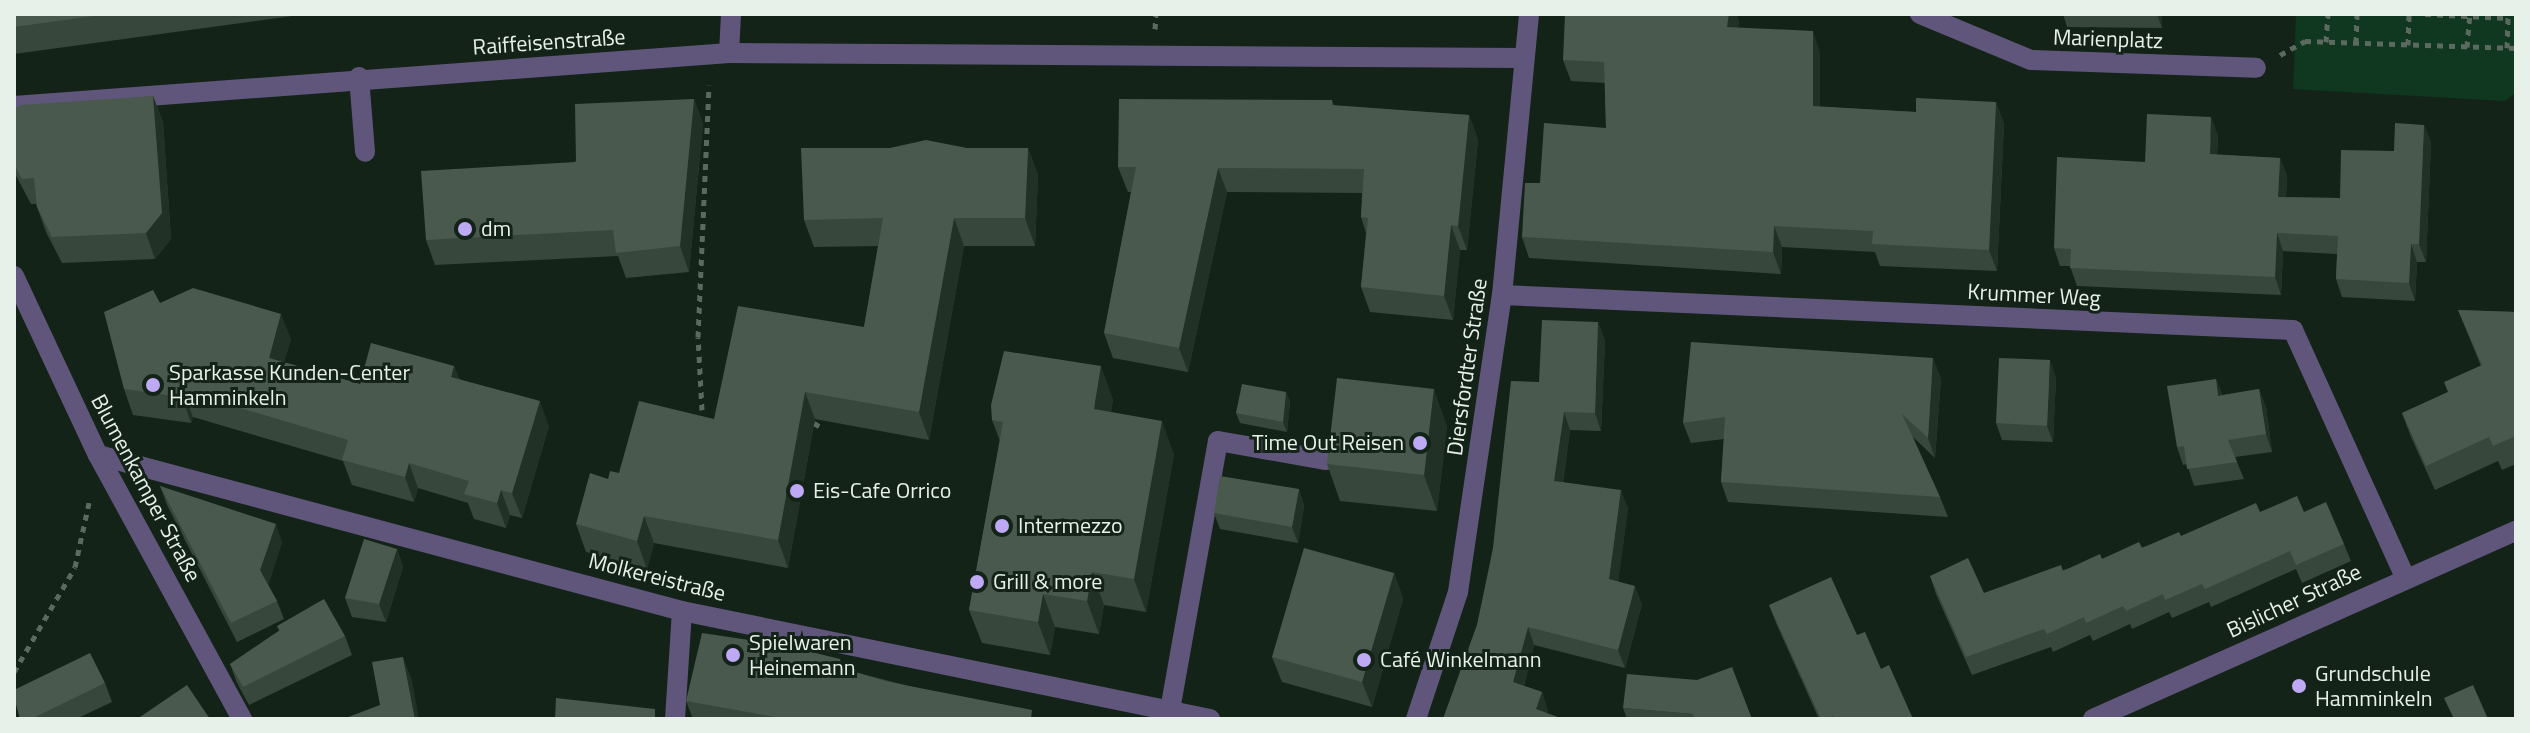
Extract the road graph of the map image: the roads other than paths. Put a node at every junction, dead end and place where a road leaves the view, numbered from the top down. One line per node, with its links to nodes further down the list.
1 (731, 14): 4 (street)
2 (1529, 14): 5 (street, Diersfordter Straße)
3 (1920, 14): 6 (street, Marienplatz)
4 (719, 54): 5 (street, Raiffeisenstraße); 7 (street, Raiffeisenstraße)
5 (1524, 58): 11 (street, Diersfordter Straße)
6 (2256, 68)
7 (359, 77): 8 (street, Raiffeisenstraße); 9 (street)
8 (14, 106)
9 (365, 152)
10 (14, 276): 12 (street, Blumenkamper Straße)
11 (1502, 295): 15 (street, Krummer Weg); 21 (street, Diersfordter Straße)
12 (98, 455): 16 (street, Molkereistraße); 18 (street, Blumenkamper Straße)
13 (1326, 460): 17 (street)
14 (2516, 531): 15 (street, Bislicher Straße)
15 (2405, 577): 22 (street, Bislicher Straße)
16 (682, 611): 17 (street, Molkereistraße); 19 (street)
17 (1170, 710): 20 (street, Molkereistraße)
18 (242, 719)
19 (675, 719)
20 (1210, 719)
21 (1416, 719)
22 (2093, 719)

